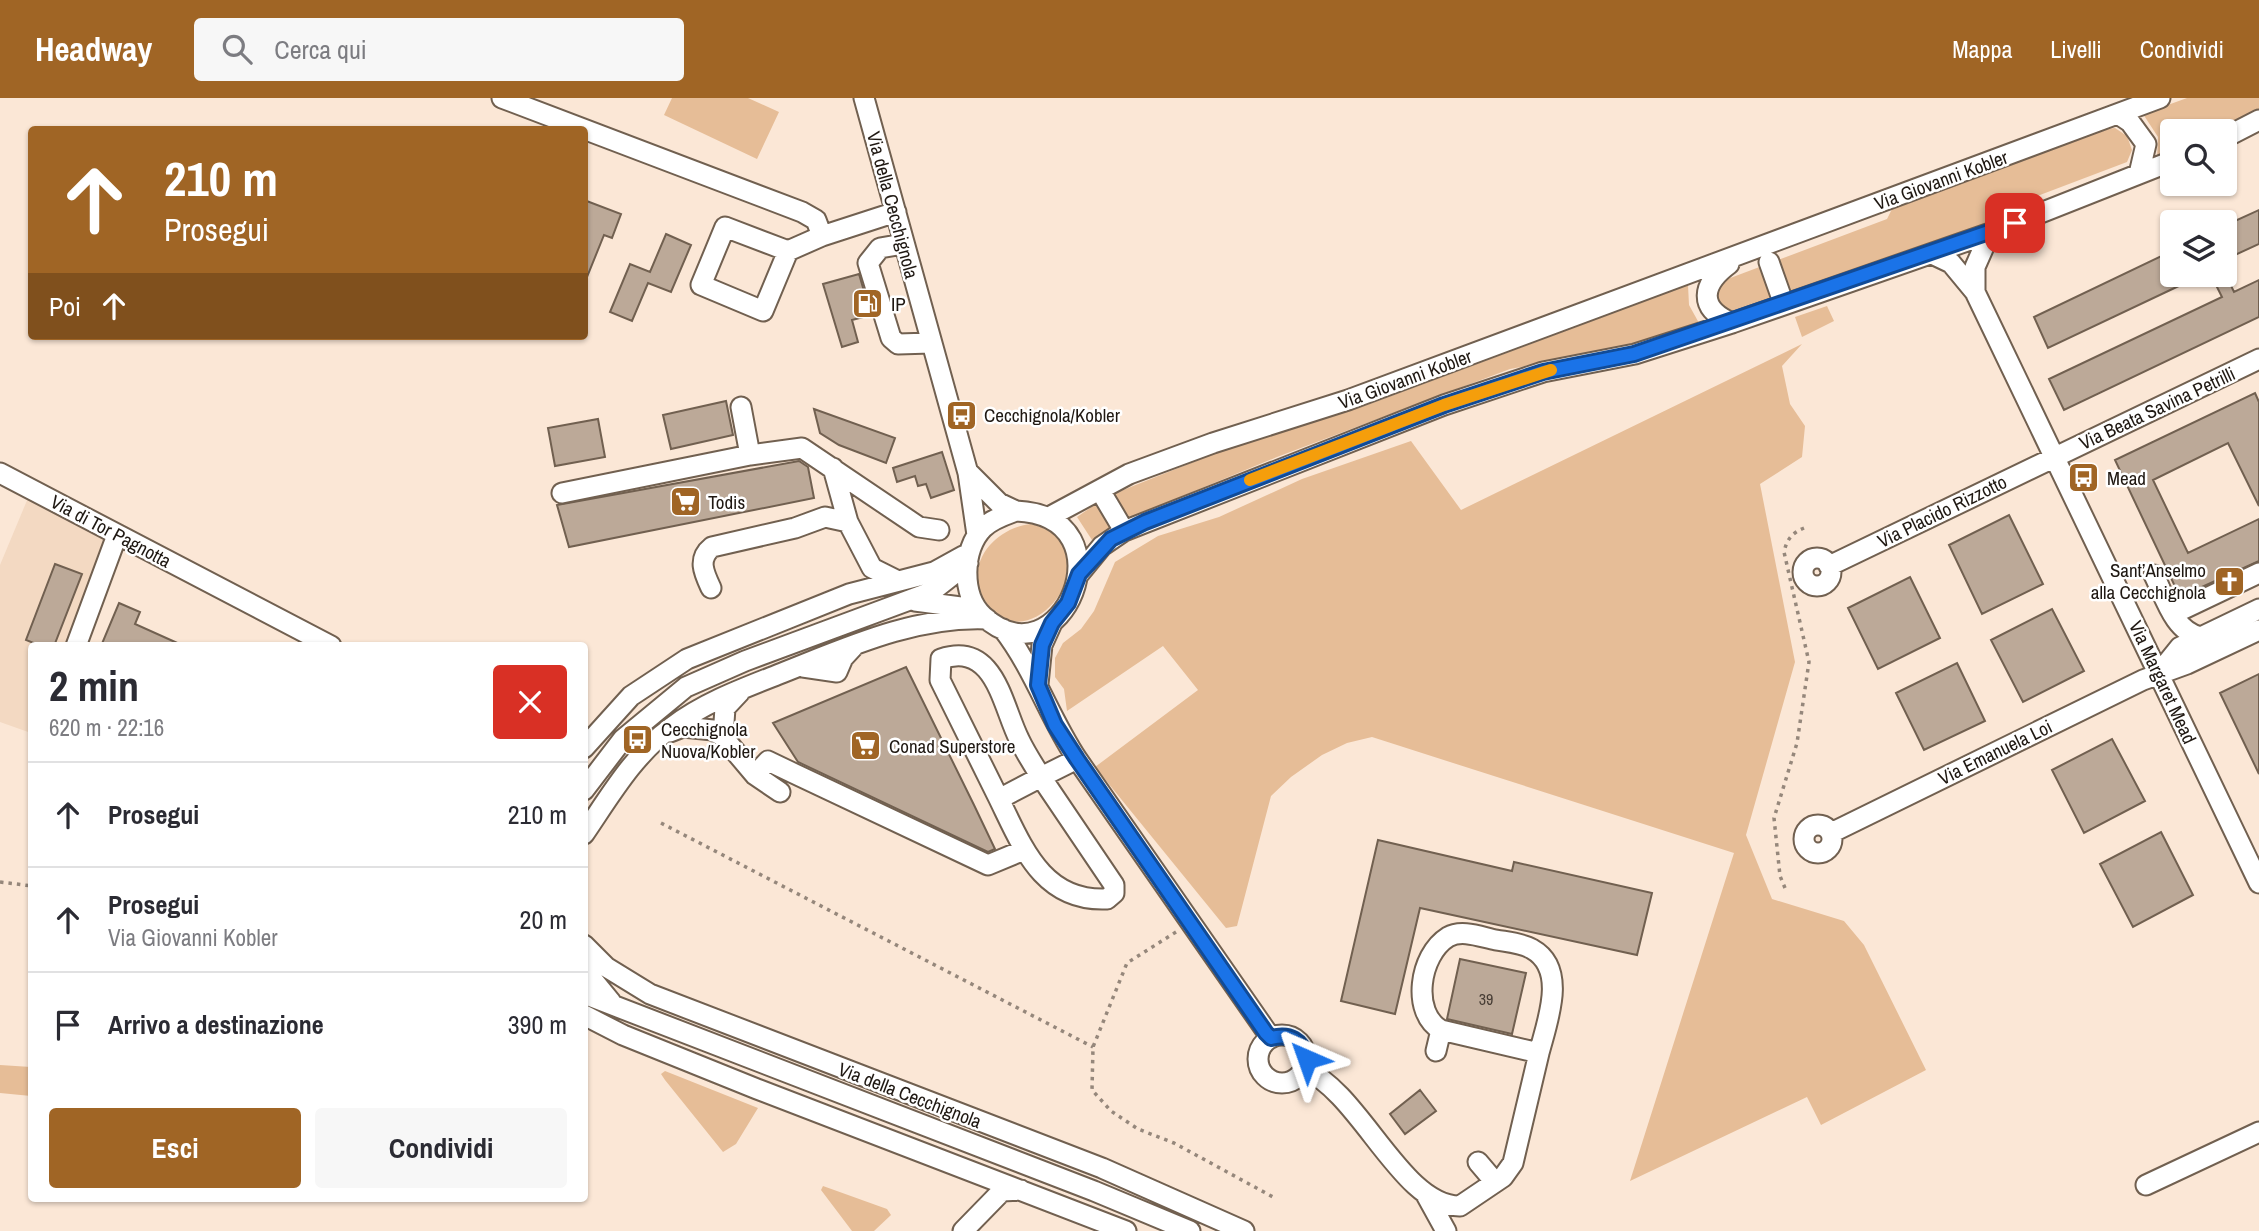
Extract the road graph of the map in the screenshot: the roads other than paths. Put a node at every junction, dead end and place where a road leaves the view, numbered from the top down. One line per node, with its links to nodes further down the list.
1 (502, 98): 6 (street)
2 (864, 98): 11 (street, Via della Cecchignola)
3 (2160, 98): 4 (street, Via Giovanni Kobler)
4 (2118, 114): 10 (street); 16 (street, Via Giovanni Kobler)
5 (2259, 120): 8 (street)
6 (576, 126)
7 (588, 131): 13 (street)
8 (2237, 131)
9 (2160, 166): 10 (street, Via Giovanni Kobler)
10 (2139, 174): 12 (street, Via Giovanni Kobler)
11 (896, 212): 13 (street); 14 (street, Via della Cecchignola)
12 (1990, 233): 17 (street, Via Giovanni Kobler); 18 (street)
13 (822, 236): 15 (street)
14 (903, 244): 21 (street, Via della Cecchignola); 21 (street)
15 (788, 251): 15 (street)
16 (1767, 254): 19 (street); 20 (street, Via Giovanni Kobler); 32 (street, Via Giovanni Kobler)
17 (1932, 254): 18 (street, Via Margaret Mead); 20 (street, Via Giovanni Kobler)
18 (1975, 292): 25 (street, Via Margaret Mead)
19 (1781, 296)
20 (1732, 323): 41 (street, Via Giovanni Kobler)
21 (931, 343): 28 (street, Via della Cecchignola)
22 (2259, 359): 25 (street, Via Beata Savina Petrilli)
23 (741, 407): 24 (street)
24 (750, 455): 26 (street); 29 (street)
25 (2054, 456): 38 (street, Via Placido Rizzotto); 55 (street, Via Margaret Mead)
26 (833, 468): 33 (street); 35 (street)
27 (0, 473): 36 (street, Via di Tor Pagnotta)
28 (968, 473): 31 (street); 37 (street, Via della Cecchignola)
29 (562, 493)
30 (1104, 497): 34 (street)
31 (1016, 511): 32 (street); 37 (street)
32 (1049, 517): 41 (street)
33 (848, 522): 39 (street); 44 (street)
34 (1120, 524)
35 (939, 530)
36 (117, 535): 53 (street); 54 (street, Via di Tor Pagnotta)
37 (972, 550): 43 (street); 46 (street); 49 (street)
38 (1829, 566)
39 (872, 568): 43 (street); 45 (street)
40 (2259, 573): 48 (street)
41 (1079, 574): 50 (street)
42 (2154, 575): 48 (street)
43 (898, 581): 45 (street)
44 (711, 588)
45 (849, 594): 60 (street)
46 (909, 601): 49 (street); 64 (street)
47 (2259, 609): 52 (street)
48 (2173, 614): 52 (street)
49 (989, 619): 50 (street); 56 (street); 57 (street)
50 (1052, 623): 56 (street)
51 (2259, 630): 55 (street)
52 (2201, 637): 55 (street)
53 (77, 642)
54 (323, 642)
55 (2159, 673): 68 (street, Via Emanuela Loi); 70 (street, Via Margaret Mead)
56 (1038, 685): 61 (street)
57 (744, 688): 58 (street); 59 (street)
58 (723, 737): 59 (street); 62 (street)
59 (657, 740): 67 (street)
60 (588, 744)
61 (1077, 759): 63 (street); 77 (street)
62 (755, 775): 65 (street); 69 (street)
63 (1041, 777): 66 (street); 66 (street); 69 (street)
64 (588, 785)
65 (780, 792)
66 (999, 799): 69 (street)
67 (588, 828)
68 (1831, 832)
69 (1024, 850)
70 (2258, 880)
71 (588, 949): 91 (street, Via della Cecchignola)
72 (588, 974): 74 (street, Via della Cecchignola)
73 (588, 995): 74 (street, Via della Cecchignola)
74 (612, 1003): 90 (street, Via della Cecchignola)
75 (588, 1017): 83 (street)
76 (1441, 1030): 78 (street); 79 (street); 79 (street)
77 (1271, 1038): 80 (street); 80 (street)
78 (1436, 1051)
79 (1539, 1054): 84 (street)
80 (1304, 1069): 87 (street)
81 (2259, 1132): 85 (street)
82 (1478, 1161): 84 (street)
83 (964, 1168): 86 (street); 88 (street)
84 (1495, 1182): 87 (street)
85 (2146, 1185)
86 (1025, 1191): 88 (street); 89 (street)
87 (1425, 1193): 92 (street)
88 (963, 1231)
89 (1126, 1231)
90 (1190, 1231)
91 (1244, 1231)
92 (1446, 1231)

